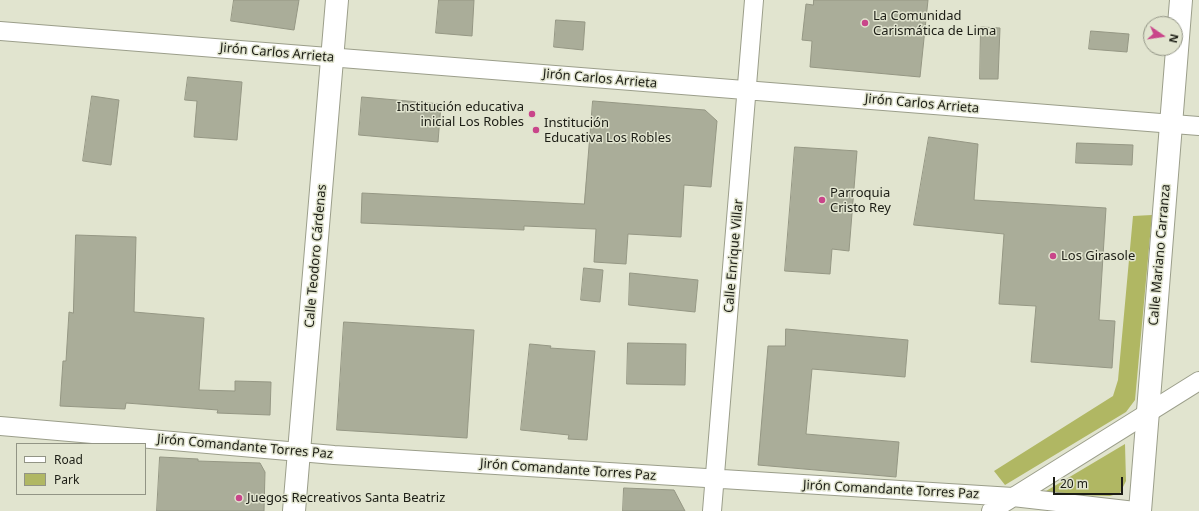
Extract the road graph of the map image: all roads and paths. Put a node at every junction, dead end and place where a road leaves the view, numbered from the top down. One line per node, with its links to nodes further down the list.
1 (337, 0): 5 (street, Calle Teodoro Cárdenas)
2 (754, 0): 6 (street, Calle Enrique Villar)
3 (1181, 0): 7 (street, Calle Mariano Carranza)
4 (0, 31): 5 (street, Jirón Carlos Arrieta)
5 (332, 57): 6 (street, Jirón Carlos Arrieta); 12 (street, Calle Teodoro Cárdenas)
6 (747, 90): 7 (street, Jirón Carlos Arrieta); 13 (street, Calle Enrique Villar)
7 (1171, 124): 8 (street, Jirón Carlos Arrieta); 10 (street, Calle Mariano Carranza)
8 (1199, 126)
9 (1199, 381): 10 (street)
10 (1148, 414): 14 (street); 19 (street, Calle Mariano Carranza)
11 (0, 426): 12 (street, Jirón Comandante Torres Paz)
12 (299, 452): 13 (street, Jirón Comandante Torres Paz); 15 (street, Calle Teodoro Cárdenas)
13 (716, 479): 14 (street, Jirón Comandante Torres Paz); 16 (street, Calle Enrique Villar)
14 (1013, 497): 17 (street); 18 (street, Jirón Comandante Torres Paz)
15 (294, 511)
16 (712, 511)
17 (991, 511)
18 (1136, 511)
19 (1140, 511)

